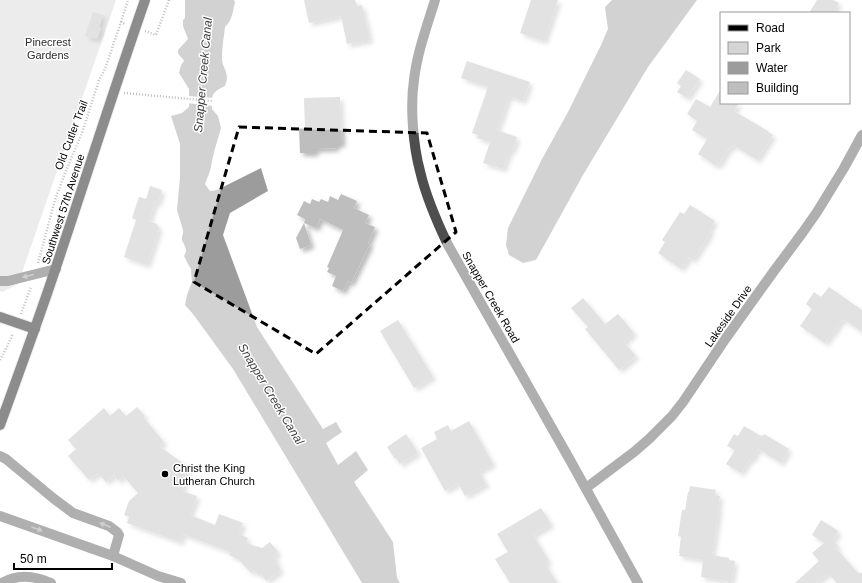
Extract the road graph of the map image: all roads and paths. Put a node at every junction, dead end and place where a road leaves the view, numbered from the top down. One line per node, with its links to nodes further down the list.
1 (128, 0): 5 (path, Old Cutler Trail)
2 (145, 0): 8 (main road, Southwest 57th Avenue)
3 (169, 0): 7 (path)
4 (435, 0): 22 (street, Snapper Creek Road)
5 (121, 22): 6 (path); 11 (path, Old Cutler Trail)
6 (129, 25)
7 (142, 30)
8 (113, 92): 9 (path); 12 (main road, Southwest 57th Avenue)
9 (212, 101)
10 (862, 135): 22 (street, Lakeside Drive)
11 (38, 264)
12 (56, 269): 13 (street, one-way to 13); 17 (main road, Southwest 57th Avenue)
13 (0, 281)
14 (31, 285): 15 (path)
15 (26, 301)
16 (0, 317): 17 (main road)
17 (35, 329): 20 (main road, Southwest 57th Avenue)
18 (11, 338): 19 (path)
19 (0, 360)
20 (0, 425)
21 (0, 456): 24 (street, one-way to 21)
22 (586, 488): 28 (street, Snapper Creek Road)
23 (0, 516): 24 (street, one-way to 24)
24 (113, 556): 27 (street)
25 (2, 583): 26 (street)
26 (51, 583)
27 (181, 583)
28 (638, 583)

